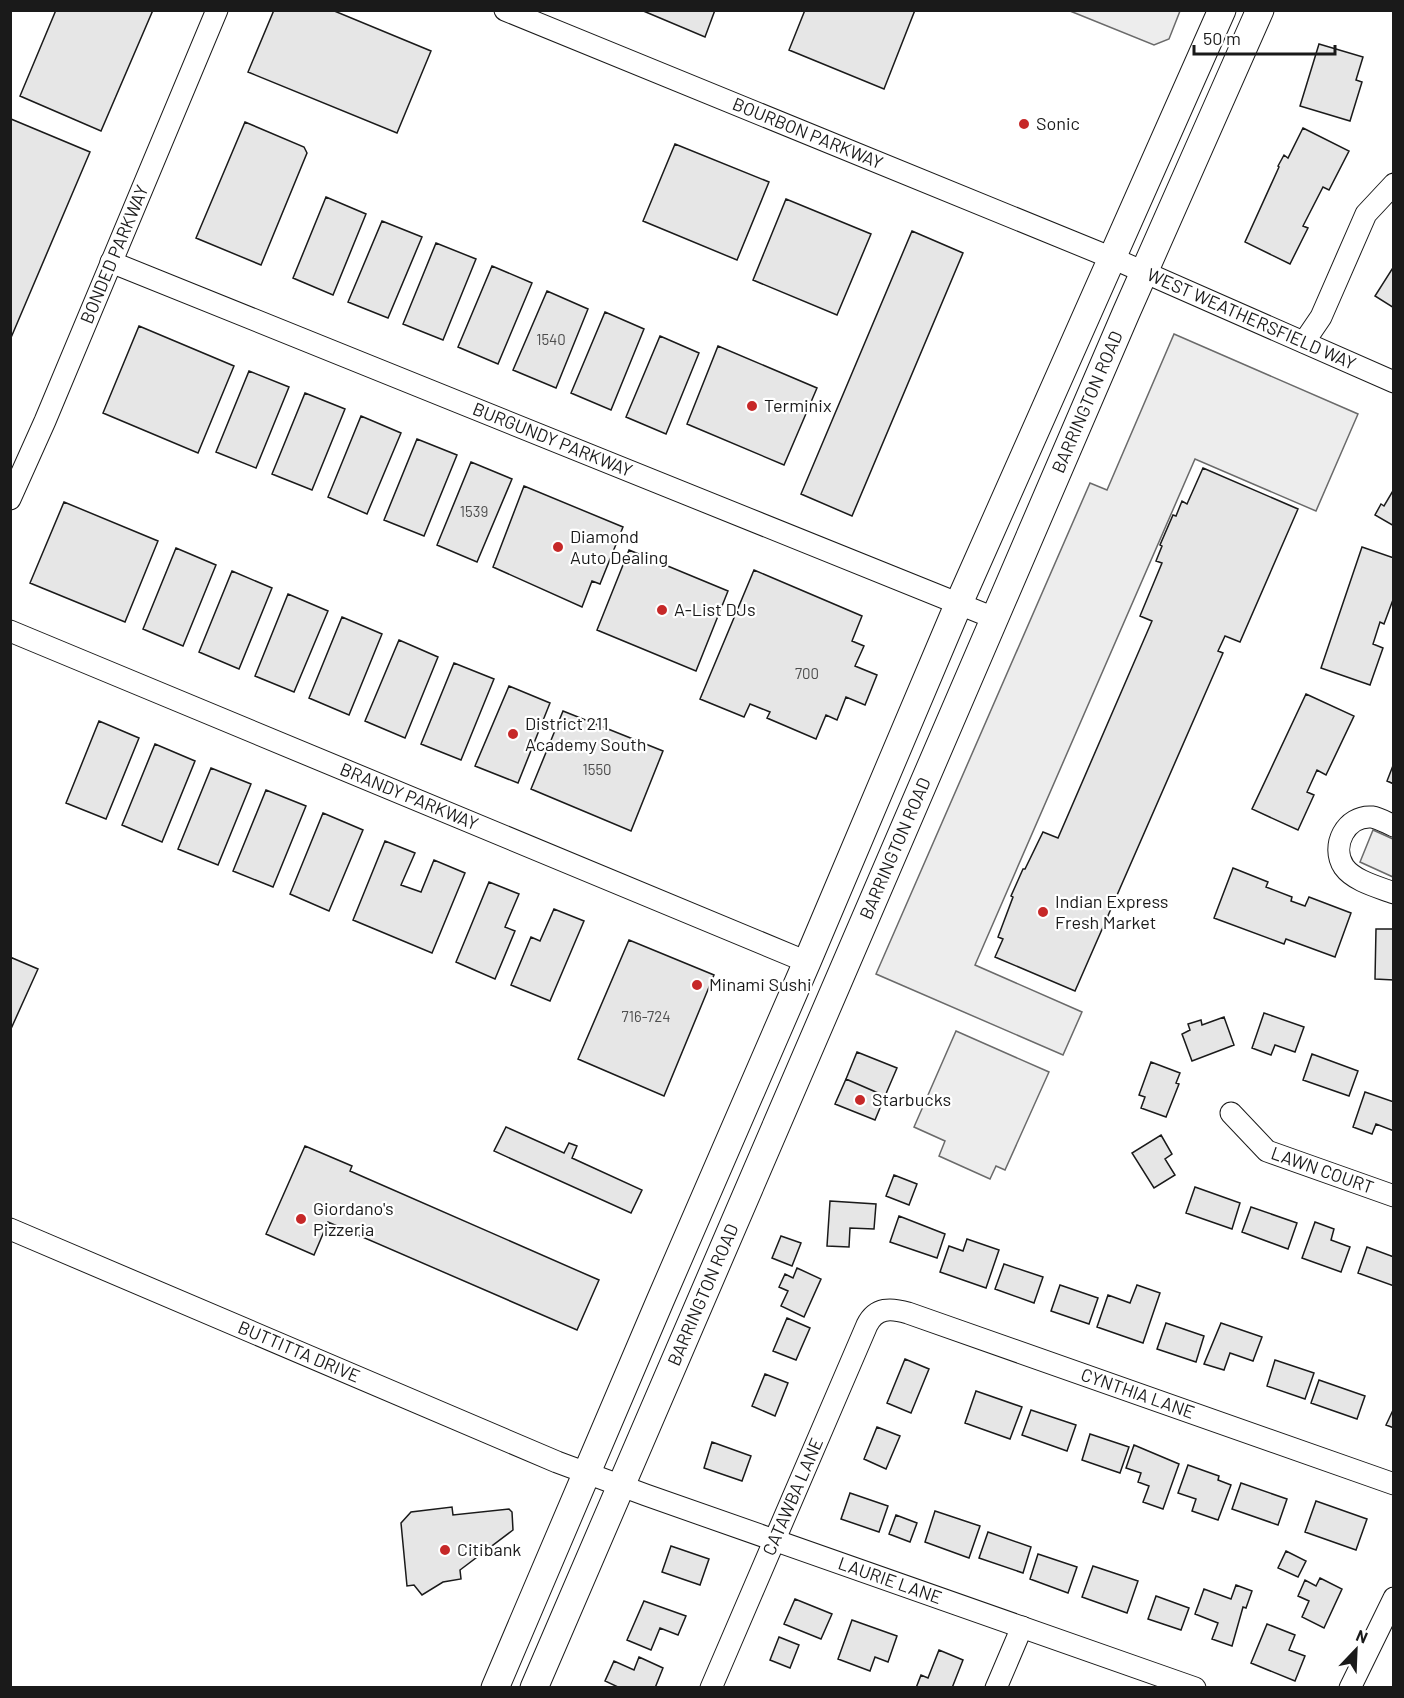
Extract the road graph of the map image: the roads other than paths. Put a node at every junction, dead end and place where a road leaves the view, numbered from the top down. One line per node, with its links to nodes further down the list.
1 (217, 10): 7 (street, BONDED PARKWAY)
2 (505, 10): 6 (street, BOURBON PARKWAY)
3 (1222, 10): 6 (main road, BARRINGTON ROAD)
4 (1260, 10): 8 (main road, BARRINGTON ROAD)
5 (1394, 184): 9 (street)
6 (1112, 258): 8 (street, WEST WEATHERSFIELD WAY); 12 (main road, BARRINGTON ROAD)
7 (111, 262): 11 (street, BONDED PARKWAY); 12 (street, BURGUNDY PARKWAY)
8 (1144, 272): 9 (street, WEST WEATHERSFIELD WAY); 13 (main road, BARRINGTON ROAD)
9 (1304, 342): 10 (street, WEST WEATHERSFIELD WAY)
10 (1394, 382)
11 (10, 499)
12 (959, 603): 13 (street, BURGUNDY PARKWAY); 17 (main road, BARRINGTON ROAD)
13 (994, 618): 24 (main road, BARRINGTON ROAD)
14 (10, 631): 17 (street, BRANDY PARKWAY)
15 (1394, 826): 16 (street)
16 (1394, 893)
17 (807, 962): 22 (main road, BARRINGTON ROAD)
18 (1231, 1113): 19 (street, LAWN COURT)
19 (1394, 1196)
20 (10, 1229): 22 (street, BUTTITTA DRIVE)
21 (880, 1310): 23 (street, CYNTHIA LANE); 25 (street, CATAWBA LANE)
22 (586, 1473): 24 (street, LAURIE LANE); 28 (main road, BARRINGTON ROAD)
23 (1394, 1484)
24 (621, 1486): 25 (street, LAURIE LANE); 29 (main road, BARRINGTON ROAD)
25 (774, 1539): 27 (street, LAURIE LANE); 30 (street, CATAWBA LANE)
26 (1394, 1598): 33 (street)
27 (1022, 1627): 31 (street); 32 (street, LAURIE LANE)
28 (495, 1688)
29 (534, 1688)
30 (711, 1688)
31 (996, 1688)
32 (1196, 1688)
33 (1350, 1688)

